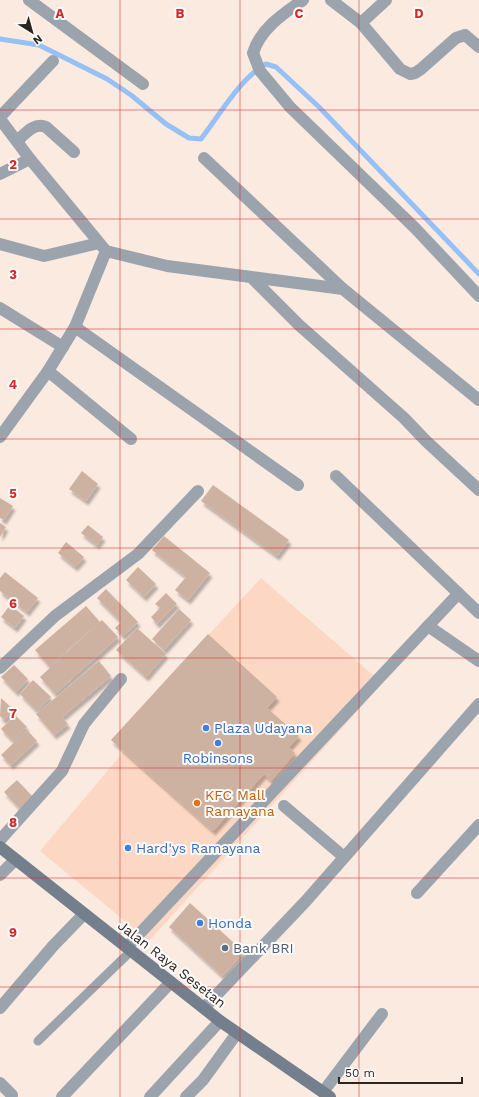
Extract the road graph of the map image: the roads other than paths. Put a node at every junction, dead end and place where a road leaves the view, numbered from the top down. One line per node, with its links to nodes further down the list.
1 (29, 0): 8 (street)
2 (303, 0): 19 (street)
3 (331, 0): 5 (street)
4 (386, 0): 5 (street)
5 (361, 23): 6 (street)
6 (479, 46)
7 (53, 61): 9 (street)
8 (143, 84)
9 (0, 118): 10 (street)
10 (17, 141): 11 (street); 13 (street)
11 (74, 152)
12 (204, 158): 18 (street)
13 (30, 159): 14 (street); 16 (street)
14 (0, 174)
15 (0, 244): 16 (street)
16 (102, 247): 17 (street); 21 (street)
17 (252, 278): 18 (street); 29 (street)
18 (343, 289): 24 (street)
19 (479, 296)
20 (0, 308): 22 (street)
21 (75, 327): 22 (street); 28 (street)
22 (63, 346): 23 (street)
23 (48, 371): 25 (street); 26 (street)
24 (479, 400)
25 (0, 437)
26 (131, 439)
27 (336, 476): 31 (street)
28 (298, 485)
29 (479, 490)
30 (198, 492): 35 (street)
31 (458, 594): 32 (street); 33 (street)
32 (479, 613)
33 (428, 626): 34 (street); 47 (street)
34 (479, 661)
35 (0, 668)
36 (121, 679): 40 (street)
37 (479, 704): 42 (street)
38 (284, 806): 42 (street)
39 (479, 825): 45 (street)
40 (0, 840)
41 (0, 847): 43 (main road, Jalan Raya Sesetan)
42 (344, 857): 50 (street)
43 (15, 860): 44 (street); 46 (main road, Jalan Raya Sesetan)
44 (0, 875)
45 (417, 893)
46 (84, 914): 47 (main road, Jalan Raya Sesetan); 49 (street)
47 (129, 949): 48 (main road, Jalan Raya Sesetan); 54 (lane)
48 (171, 982): 50 (main road, Jalan Raya Sesetan); 58 (street)
49 (0, 1008)
50 (204, 1008): 52 (main road, Jalan Raya Sesetan)
51 (382, 1014): 57 (street)
52 (220, 1021): 53 (main road, Jalan Raya Sesetan); 59 (street)
53 (237, 1033): 57 (main road, Jalan Raya Sesetan); 60 (street)
54 (38, 1041)
55 (0, 1083): 56 (street)
56 (12, 1095)
57 (327, 1095)
58 (62, 1097)
59 (150, 1097)
60 (186, 1097)

